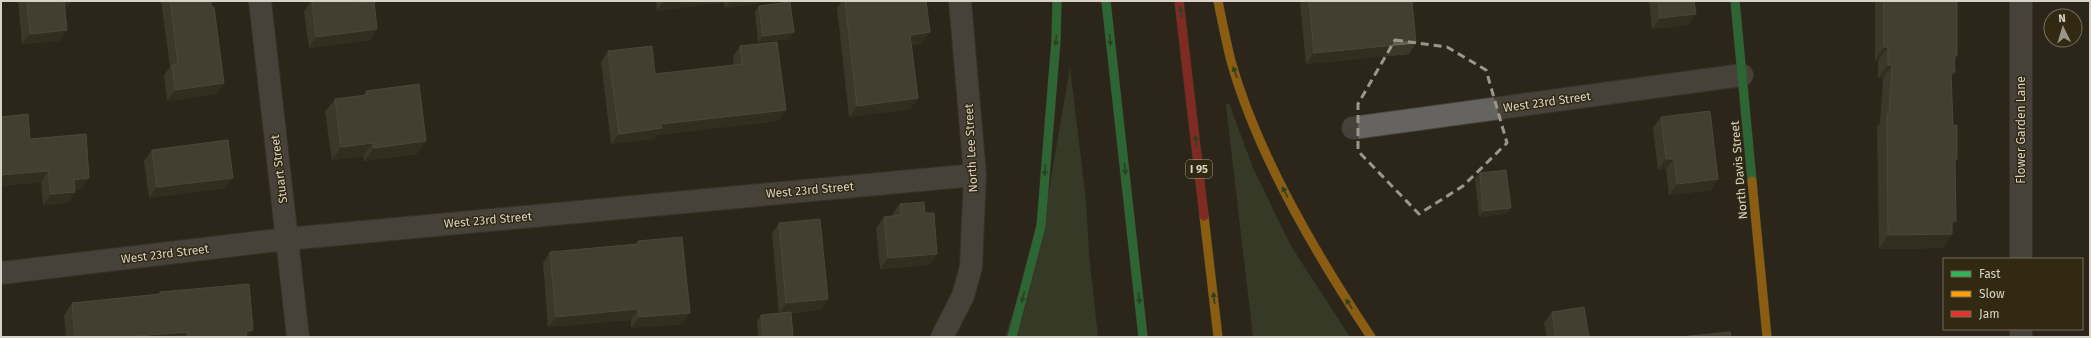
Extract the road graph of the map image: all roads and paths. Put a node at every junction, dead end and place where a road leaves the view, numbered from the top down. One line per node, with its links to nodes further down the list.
1 (260, 1): 12 (street, Stuart Street)
2 (960, 1): 11 (street, North Lee Street)
3 (1057, 1): 17 (main road, one-way to 17)
4 (1106, 1): 18 (main road, one-way to 18)
5 (1180, 1): 19 (main road, I 95, one-way to 5)
6 (1218, 1): 20 (main road, one-way to 6)
7 (1735, 1): 9 (main road, North Davis Street)
8 (2021, 1): 13 (street, Flower Garden Lane)
9 (1742, 75): 10 (street, West 23rd Street); 21 (main road, North Davis Street)
10 (1353, 128)
11 (975, 175): 12 (street, West 23rd Street); 16 (street, North Lee Street)
12 (287, 239): 14 (street, West 23rd Street); 15 (street, Stuart Street)
13 (2021, 258)
14 (1, 273)
15 (298, 337)
16 (942, 337)
17 (1012, 337)
18 (1144, 337)
19 (1218, 337)
20 (1371, 337)
21 (1767, 337)

